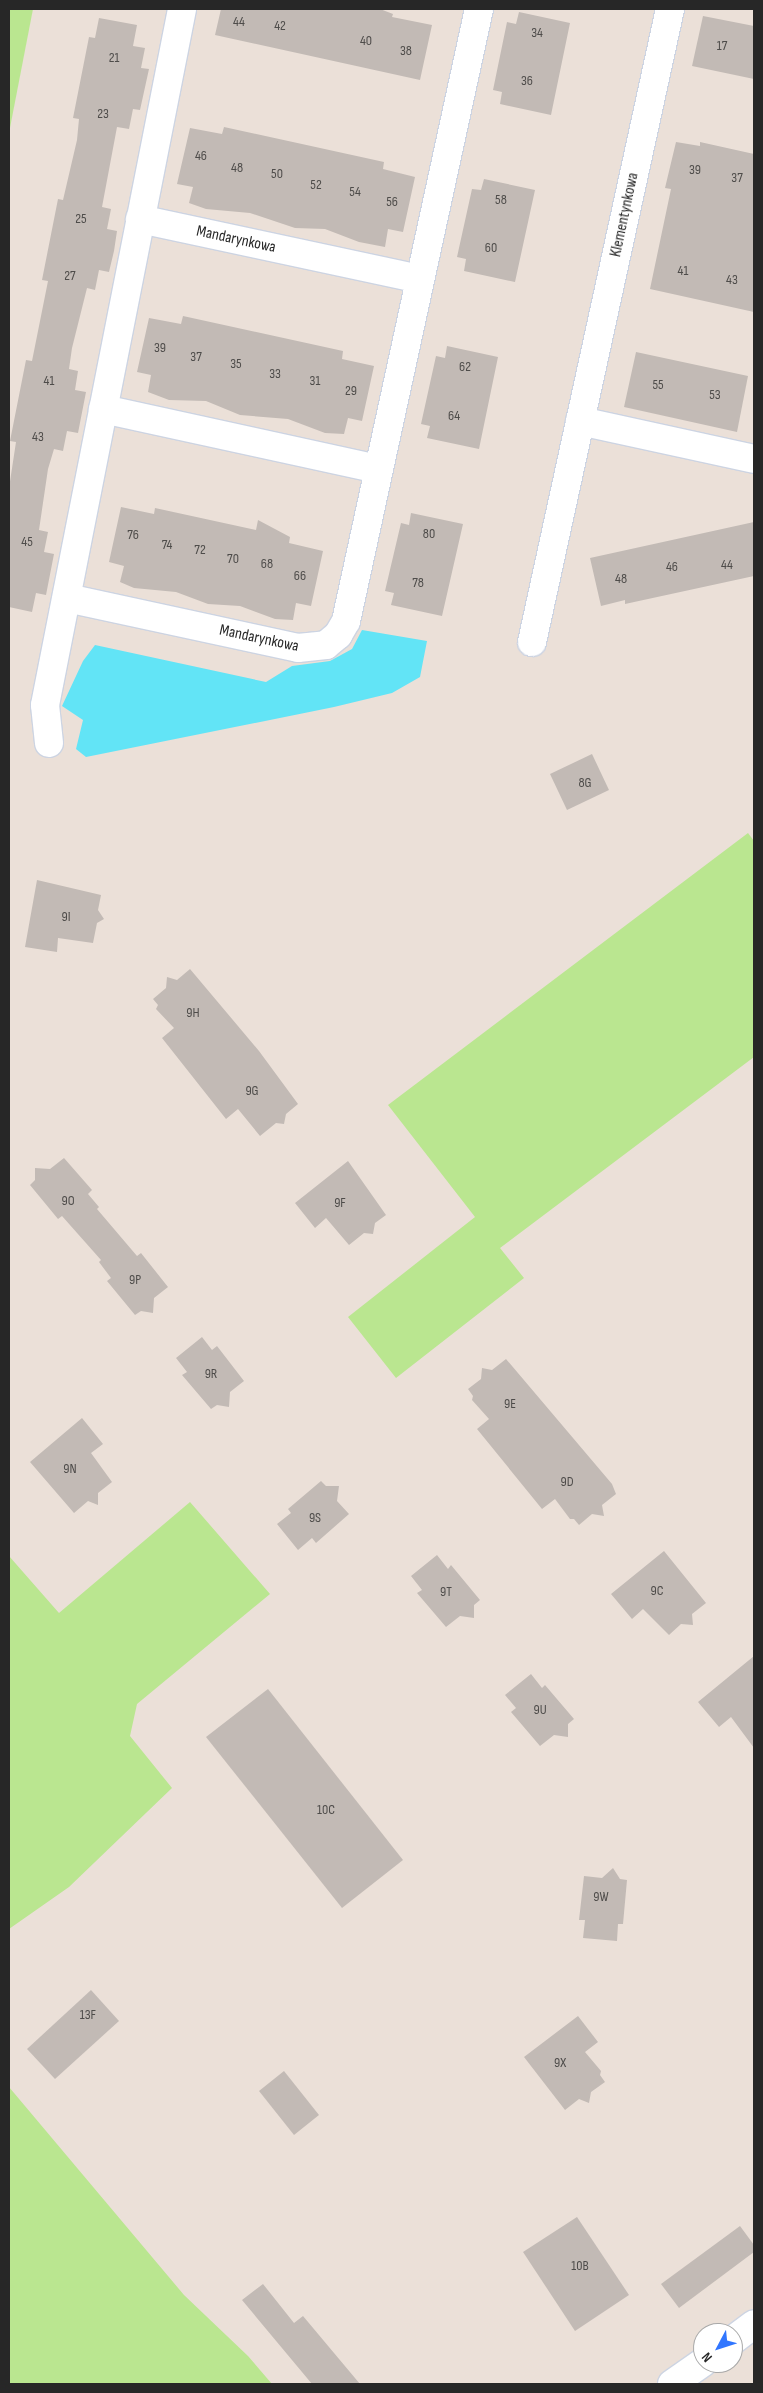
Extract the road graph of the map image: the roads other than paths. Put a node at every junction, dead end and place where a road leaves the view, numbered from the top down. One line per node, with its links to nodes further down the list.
1 (182, 9): 4 (street)
2 (670, 9): 7 (street, Klementynkowa)
3 (475, 10): 5 (street, Mandarynkowa)
4 (140, 219): 5 (street, Mandarynkowa); 6 (street)
5 (420, 279): 9 (street, Mandarynkowa)
6 (103, 409): 9 (street); 10 (street)
7 (580, 421): 8 (street); 11 (street, Klementynkowa)
8 (754, 459)
9 (379, 469): 10 (street, Mandarynkowa)
10 (66, 598): 12 (street)
11 (532, 642)
12 (49, 742)
13 (754, 2324): 14 (street)
14 (743, 2332)
15 (693, 2369): 16 (street)
16 (672, 2384)

